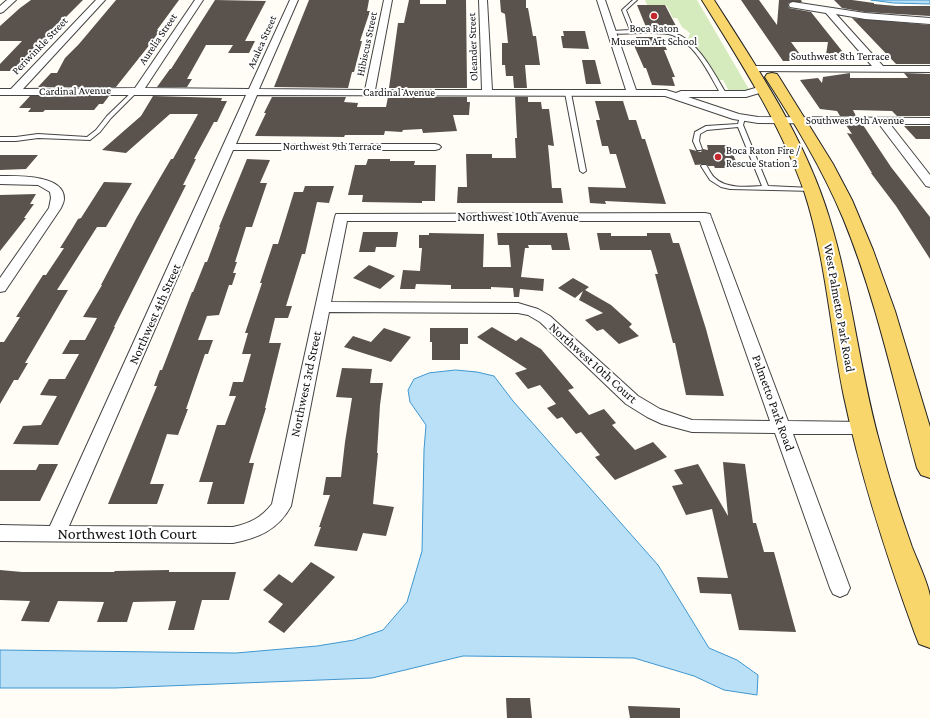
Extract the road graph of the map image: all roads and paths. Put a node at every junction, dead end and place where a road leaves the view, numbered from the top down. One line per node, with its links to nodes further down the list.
1 (12, 0): 12 (street)
2 (101, 0): 24 (street, Periwinkle Street)
3 (199, 0): 22 (street, Aurelia Street)
4 (294, 0): 25 (street, Azalea Street)
5 (388, 0): 26 (street, Hibiscus Street)
6 (483, 0): 27 (street, Oleander Street)
7 (601, 0): 15 (street)
8 (635, 0): 16 (lane)
9 (708, 0): 17 (main road, West Palmetto Park Road)
10 (725, 5): 18 (main road)
11 (793, 5): 13 (street)
12 (0, 10)
13 (828, 10): 14 (street); 19 (street)
14 (930, 21)
15 (612, 32): 16 (lane); 29 (street)
16 (633, 32): 31 (lane)
17 (751, 69): 18 (street, Southwest 8th Terrace); 21 (main road, West Palmetto Park Road)
18 (767, 69): 19 (street, Southwest 8th Terrace); 34 (main road)
19 (880, 69): 20 (street, Southwest 8th Terrace)
20 (930, 69)
21 (762, 88): 31 (street); 33 (main road, West Palmetto Park Road)
22 (136, 91): 24 (street, Cardinal Avenue); 25 (street, Cardinal Avenue); 37 (lane)
23 (0, 92): 24 (street, Cardinal Avenue)
24 (14, 92)
25 (253, 93): 26 (street, Cardinal Avenue); 38 (street, Northwest 4th Street)
26 (369, 93): 27 (street, Cardinal Avenue)
27 (487, 93): 28 (street, Cardinal Avenue)
28 (568, 93): 29 (street, Cardinal Avenue); 42 (lane)
29 (632, 93): 30 (street, Cardinal Avenue)
30 (666, 93): 31 (street); 36 (street, Cardinal Avenue)
31 (724, 95)
32 (930, 120): 35 (street, Southwest 9th Avenue)
33 (781, 121): 34 (street, Southwest 9th Avenue); 36 (street, Cardinal Avenue); 46 (main road, West Palmetto Park Road)
34 (799, 121): 35 (street, Southwest 9th Avenue); 53 (main road)
35 (882, 121): 44 (street)
36 (741, 122): 40 (lane); 45 (lane)
37 (0, 139)
38 (229, 147): 39 (street, Northwest 9th Terrace); 56 (street, Northwest 4th Street)
39 (435, 148)
40 (699, 149)
41 (704, 166): 45 (lane)
42 (583, 171)
43 (0, 180): 49 (street)
44 (929, 181)
45 (766, 188): 46 (lane)
46 (812, 190): 52 (main road, West Palmetto Park Road)
47 (705, 217): 48 (street, Northwest 10th Avenue); 51 (street, Palmetto Park Road)
48 (339, 226): 50 (street, Northwest 3rd Street)
49 (0, 288)
50 (323, 306): 51 (street, Northwest 10th Court); 54 (street, Northwest 3rd Street)
51 (781, 426): 52 (street, Northwest 10th Court); 57 (street, Palmetto Park Road)
52 (863, 428): 58 (main road, West Palmetto Park Road)
53 (930, 468)
54 (253, 531): 56 (street, Northwest 10th Court)
55 (0, 532): 56 (street, Northwest 10th Court)
56 (56, 534)
57 (840, 588)
58 (930, 634)

